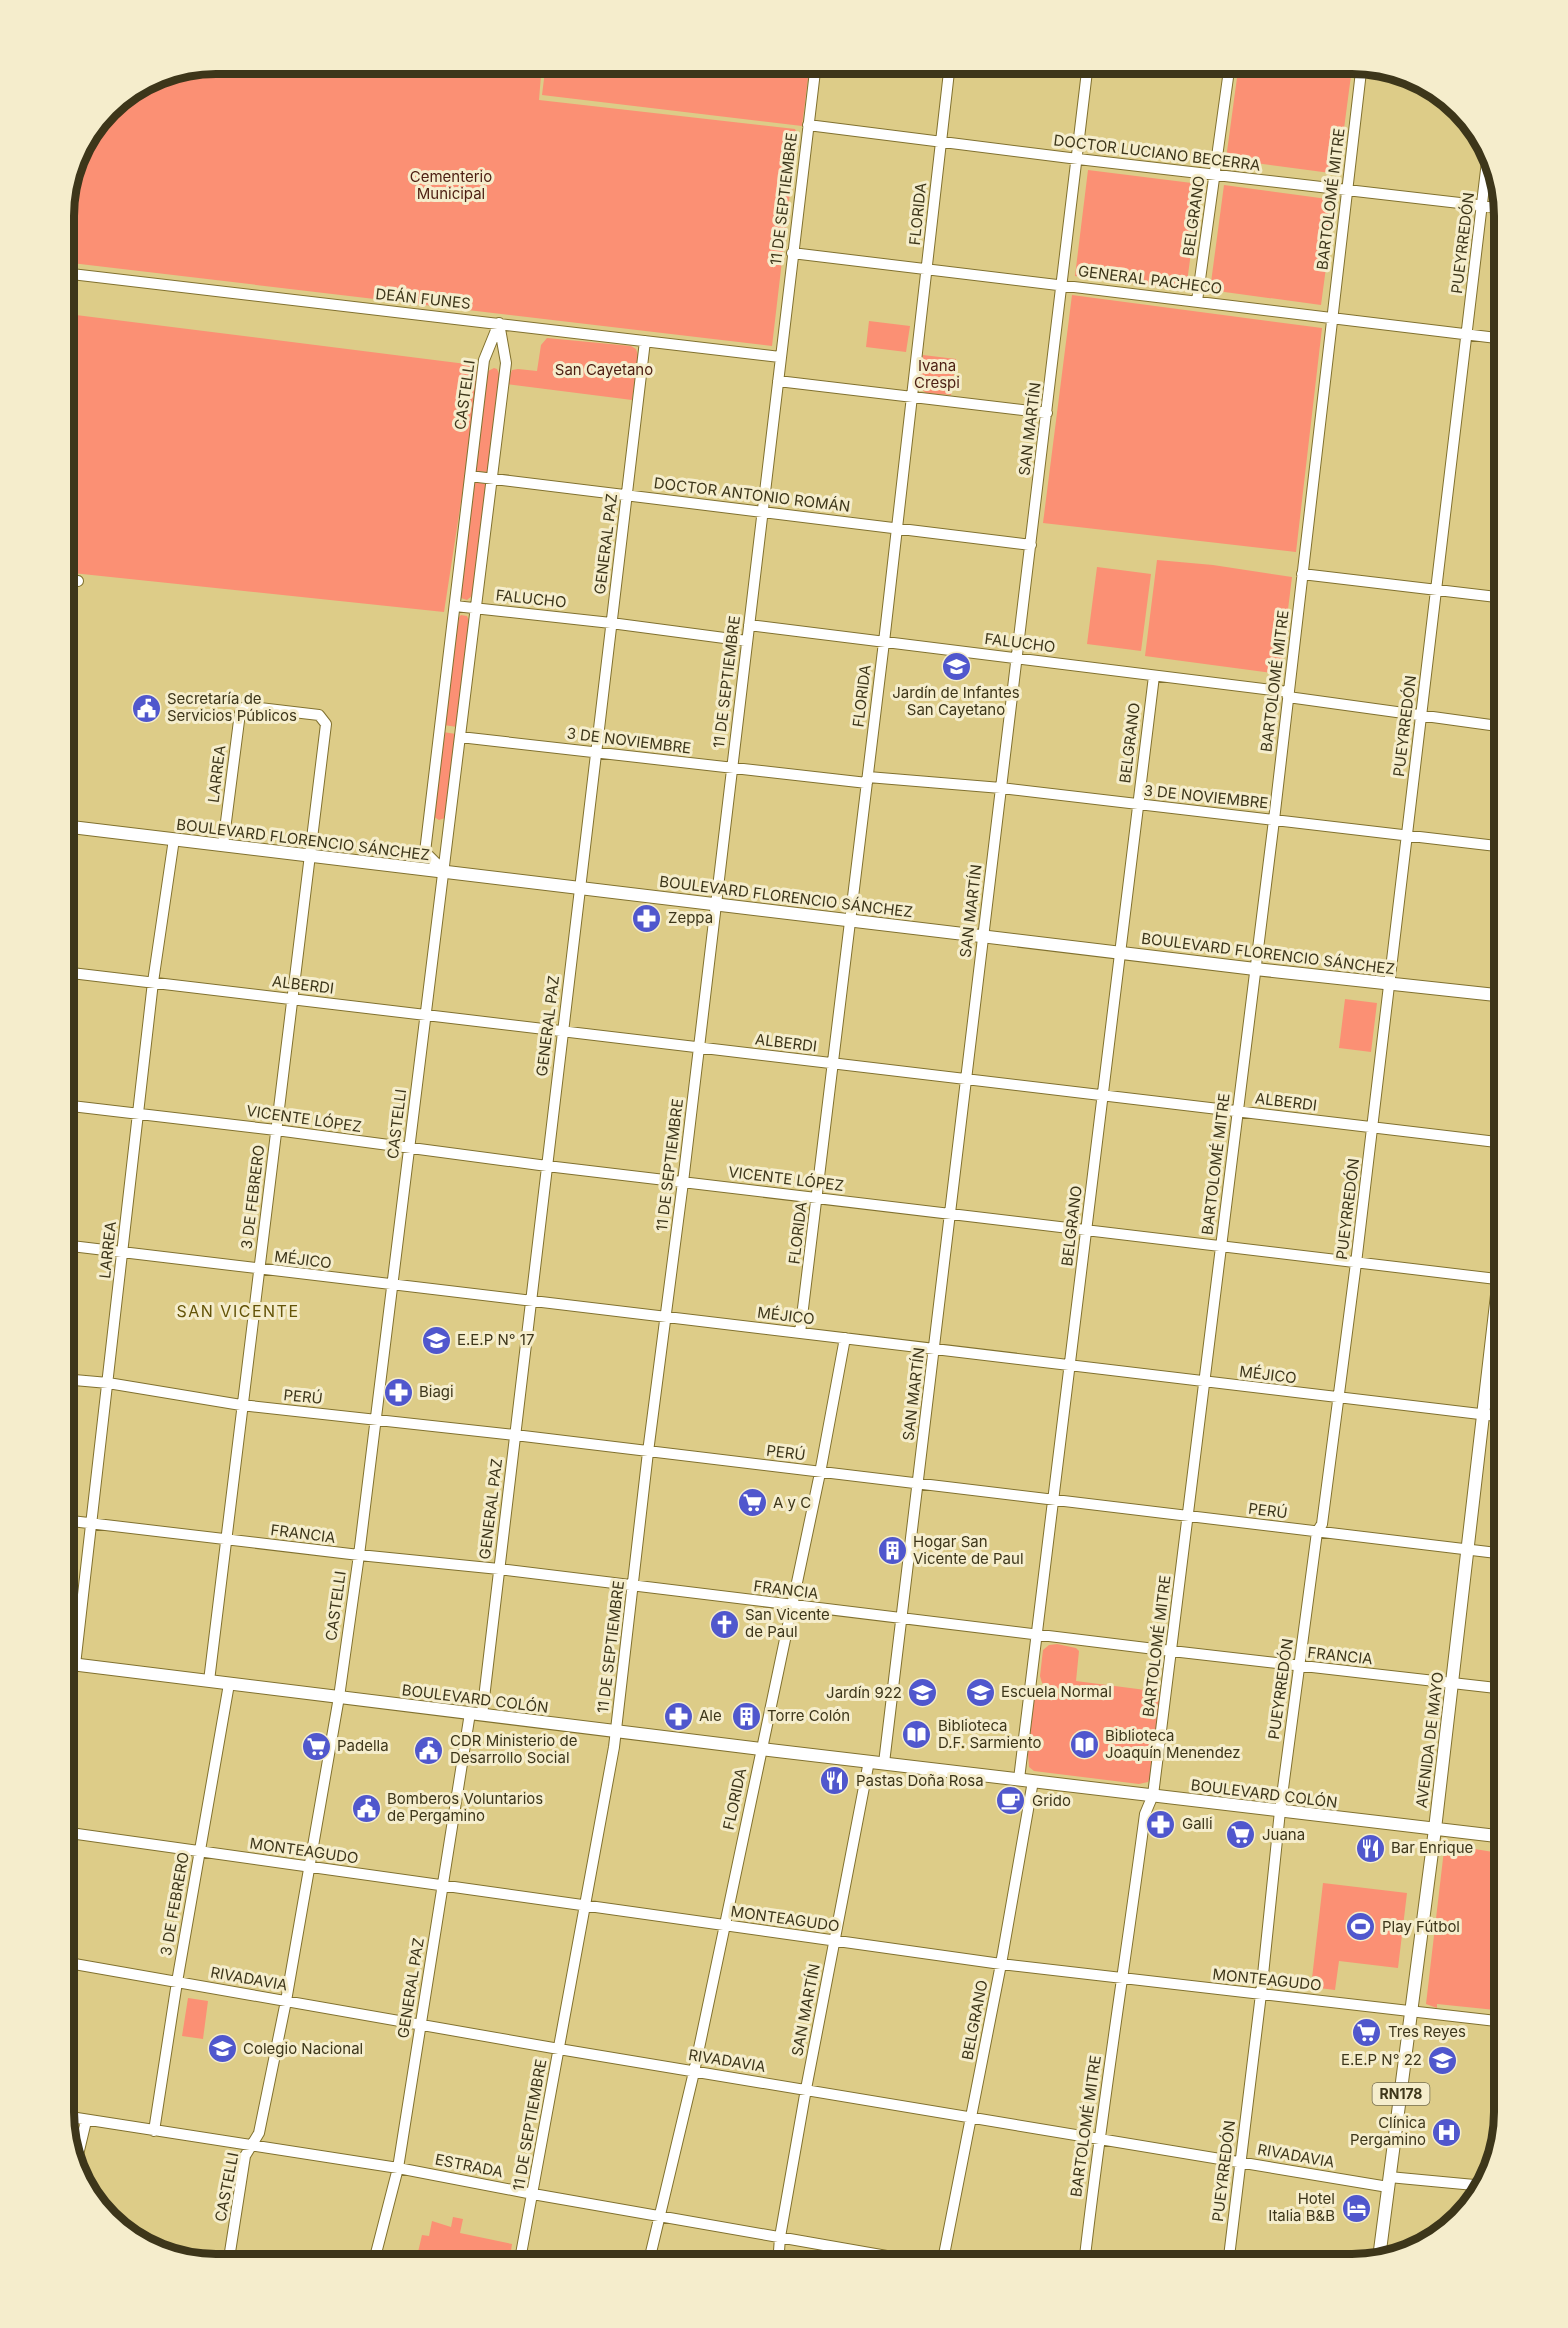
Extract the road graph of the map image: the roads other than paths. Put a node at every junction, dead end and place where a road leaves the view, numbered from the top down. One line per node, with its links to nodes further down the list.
1 (815, 74): 6 (street, 11 DE SEPTIEMBRE)
2 (949, 74): 7 (street, FLORIDA)
3 (1087, 74): 8 (street, SAN MARTÍN)
4 (1229, 74): 10 (street, BELGRANO)
5 (1361, 74): 11 (street, BARTOLOMÉ MITRE)
6 (808, 125): 7 (street, DOCTOR LUCIANO BECERRA); 14 (street, 11 DE SEPTIEMBRE)
7 (940, 142): 8 (street, DOCTOR LUCIANO BECERRA); 15 (street, FLORIDA)
8 (1078, 159): 10 (street, DOCTOR LUCIANO BECERRA); 17 (street, SAN MARTÍN)
9 (1487, 169): 12 (street, PUEYRREDÓN)
10 (1215, 175): 11 (street, DOCTOR LUCIANO BECERRA); 18 (street, BELGRANO)
11 (1347, 189): 12 (street, DOCTOR LUCIANO BECERRA); 19 (street, BARTOLOMÉ MITRE)
12 (1483, 205): 13 (street, DOCTOR LUCIANO BECERRA); 21 (street, PUEYRREDÓN)
13 (1494, 207)
14 (792, 253): 15 (street, GENERAL PACHECO); 24 (street, 11 DE SEPTIEMBRE)
15 (927, 268): 17 (street, GENERAL PACHECO); 26 (street, FLORIDA)
16 (74, 274): 20 (street, DEÁN FUNES)
17 (1062, 284): 18 (street, GENERAL PACHECO); 27 (street, SAN MARTÍN)
18 (1197, 301): 19 (street, GENERAL PACHECO)
19 (1332, 318): 21 (street, GENERAL PACHECO); 34 (street, BARTOLOMÉ MITRE)
20 (499, 323): 23 (street, DEÁN FUNES); 28 (street, CASTELLI); 29 (street, CASTELLI)
21 (1467, 334): 22 (street, GENERAL PACHECO); 37 (street, PUEYRREDÓN)
22 (1494, 338)
23 (645, 341): 24 (street, DEÁN FUNES); 30 (street, GENERAL PAZ)
24 (780, 357): 25 (street, 11 DE SEPTIEMBRE)
25 (778, 381): 26 (street); 31 (street, 11 DE SEPTIEMBRE)
26 (913, 397): 27 (street); 32 (street, FLORIDA)
27 (1047, 413): 33 (street, SAN MARTÍN)
28 (470, 476): 29 (street, DOCTOR ANTONIO ROMÁN); 39 (street, CASTELLI)
29 (492, 479): 30 (street, DOCTOR ANTONIO ROMÁN); 40 (street, CASTELLI)
30 (627, 495): 31 (street, DOCTOR ANTONIO ROMÁN); 41 (street, GENERAL PAZ)
31 (762, 511): 32 (street, DOCTOR ANTONIO ROMÁN); 42 (street, 11 DE SEPTIEMBRE)
32 (897, 527): 33 (street, DOCTOR ANTONIO ROMÁN); 44 (street, FLORIDA)
33 (1031, 545): 45 (street, SAN MARTÍN)
34 (1302, 574): 37 (street); 47 (street, BARTOLOMÉ MITRE)
35 (74, 581): 36 (street)
36 (78, 581)
37 (1435, 590): 38 (street); 48 (street, PUEYRREDÓN)
38 (1494, 597)
39 (455, 606): 40 (street, FALUCHO); 51 (street, CASTELLI)
40 (476, 609): 41 (street, FALUCHO); 52 (street, CASTELLI)
41 (611, 623): 43 (street, FALUCHO); 53 (street, GENERAL PAZ)
42 (749, 625): 43 (street, 11 DE SEPTIEMBRE); 44 (street, FALUCHO)
43 (747, 641): 54 (street, 11 DE SEPTIEMBRE)
44 (884, 642): 45 (street, FALUCHO); 55 (street, FLORIDA)
45 (1016, 658): 46 (street, FALUCHO); 56 (street, SAN MARTÍN)
46 (1154, 676): 47 (street, FALUCHO); 57 (street, BELGRANO)
47 (1288, 694): 48 (street, FALUCHO); 58 (street, BARTOLOMÉ MITRE)
48 (1422, 715): 50 (street, FALUCHO); 60 (street, PUEYRREDÓN)
49 (323, 718): 62 (street, LARREA); 64 (street, 3 DE FEBRERO)
50 (1494, 725)
51 (440, 728): 52 (street, 3 DE NOVIEMBRE); 65 (street, CASTELLI)
52 (460, 734): 53 (street, 3 DE NOVIEMBRE); 65 (street, CASTELLI)
53 (595, 751): 54 (street, 3 DE NOVIEMBRE); 66 (street, GENERAL PAZ)
54 (732, 768): 55 (street, 3 DE NOVIEMBRE); 67 (street, 11 DE SEPTIEMBRE)
55 (867, 780): 56 (street, 3 DE NOVIEMBRE); 68 (street, FLORIDA)
56 (1001, 788): 57 (street, 3 DE NOVIEMBRE); 69 (street, SAN MARTÍN)
57 (1138, 805): 58 (street, 3 DE NOVIEMBRE); 70 (street, BELGRANO)
58 (1274, 820): 60 (street, 3 DE NOVIEMBRE); 71 (street, BARTOLOMÉ MITRE)
59 (74, 827): 61 (main road, BOULEVARD FLORENCIO SÁNCHEZ)
60 (1407, 835): 63 (street, 3 DE NOVIEMBRE); 74 (street, PUEYRREDÓN)
61 (174, 839): 62 (main road, BOULEVARD FLORENCIO SÁNCHEZ); 73 (street, LARREA)
62 (224, 845): 64 (main road, BOULEVARD FLORENCIO SÁNCHEZ)
63 (1494, 846)
64 (309, 856): 65 (main road, BOULEVARD FLORENCIO SÁNCHEZ); 76 (street, 3 DE FEBRERO)
65 (445, 872): 66 (main road, BOULEVARD FLORENCIO SÁNCHEZ); 77 (street, CASTELLI)
66 (579, 888): 67 (main road, BOULEVARD FLORENCIO SÁNCHEZ); 78 (street, GENERAL PAZ)
67 (716, 904): 68 (main road, BOULEVARD FLORENCIO SÁNCHEZ); 79 (street, 11 DE SEPTIEMBRE)
68 (849, 920): 69 (main road, BOULEVARD FLORENCIO SÁNCHEZ); 80 (street, FLORIDA)
69 (984, 936): 70 (main road, BOULEVARD FLORENCIO SÁNCHEZ); 81 (street, SAN MARTÍN)
70 (1120, 952): 71 (main road, BOULEVARD FLORENCIO SÁNCHEZ); 82 (street, BELGRANO)
71 (1256, 969): 74 (main road, BOULEVARD FLORENCIO SÁNCHEZ); 84 (street, BARTOLOMÉ MITRE)
72 (74, 973): 73 (street, ALBERDI)
73 (153, 982): 76 (street, ALBERDI); 85 (street, LARREA)
74 (1389, 984): 75 (main road, BOULEVARD FLORENCIO SÁNCHEZ); 86 (street, PUEYRREDÓN)
75 (1494, 995)
76 (293, 999): 77 (street, ALBERDI); 87 (street, 3 DE FEBRERO)
77 (426, 1015): 78 (street, ALBERDI); 89 (street, CASTELLI)
78 (563, 1031): 79 (street, ALBERDI); 90 (street, GENERAL PAZ)
79 (699, 1047): 80 (street, ALBERDI); 91 (street, 11 DE SEPTIEMBRE)
80 (833, 1064): 81 (street, ALBERDI); 92 (street, FLORIDA)
81 (967, 1080): 82 (street, ALBERDI); 93 (street, SAN MARTÍN)
82 (1103, 1096): 84 (street, ALBERDI); 94 (street, BELGRANO)
83 (74, 1106): 85 (street, VICENTE LÓPEZ)
84 (1238, 1111): 86 (street, ALBERDI); 96 (street, BARTOLOMÉ MITRE)
85 (139, 1113): 87 (street, VICENTE LÓPEZ); 97 (street, LARREA)
86 (1372, 1127): 88 (street, ALBERDI); 98 (street, PUEYRREDÓN)
87 (276, 1130): 89 (street, VICENTE LÓPEZ); 99 (street, 3 DE FEBRERO)
88 (1494, 1142)
89 (409, 1149): 90 (street, VICENTE LÓPEZ); 101 (street, CASTELLI)
90 (547, 1166): 91 (street, VICENTE LÓPEZ); 102 (street, GENERAL PAZ)
91 (683, 1182): 92 (street, VICENTE LÓPEZ); 103 (street, 11 DE SEPTIEMBRE)
92 (817, 1198): 93 (street, VICENTE LÓPEZ); 104 (street, FLORIDA)
93 (952, 1215): 94 (street, VICENTE LÓPEZ); 107 (street, SAN MARTÍN)
94 (1086, 1231): 96 (street, VICENTE LÓPEZ); 108 (street, BELGRANO)
95 (74, 1246): 97 (street, MÉJICO)
96 (1221, 1247): 98 (street, VICENTE LÓPEZ); 110 (street, BARTOLOMÉ MITRE)
97 (123, 1252): 99 (street, MÉJICO); 111 (street, LARREA)
98 (1356, 1263): 100 (street, VICENTE LÓPEZ); 112 (street, PUEYRREDÓN)
99 (259, 1270): 101 (street, MÉJICO); 113 (street, 3 DE FEBRERO)
100 (1494, 1279)
101 (392, 1286): 102 (street, MÉJICO); 116 (street, CASTELLI)
102 (531, 1302): 103 (street, MÉJICO); 117 (street, GENERAL PAZ)
103 (666, 1316): 104 (street, MÉJICO); 118 (street, 11 DE SEPTIEMBRE)
104 (801, 1333): 106 (street, MÉJICO)
105 (1494, 1336): 114 (main road, AVENIDA DE MAYO / RN178)
106 (845, 1338): 107 (street, MÉJICO); 119 (street, FLORIDA)
107 (935, 1350): 108 (street, MÉJICO); 120 (street, SAN MARTÍN)
108 (1068, 1366): 110 (street, MÉJICO); 121 (street, BELGRANO)
109 (74, 1380): 111 (street, PERÚ)
110 (1203, 1382): 112 (street, MÉJICO); 122 (street, BARTOLOMÉ MITRE)
111 (108, 1383): 113 (street, PERÚ); 124 (street, LARREA)
112 (1340, 1398): 114 (street, MÉJICO); 125 (street, PUEYRREDÓN)
113 (241, 1405): 116 (street, PERÚ); 126 (street, 3 DE FEBRERO)
114 (1483, 1414): 115 (street, MÉJICO); 127 (main road, AVENIDA DE MAYO / RN178)
115 (1494, 1416)
116 (377, 1420): 117 (street, PERÚ); 129 (street, CASTELLI)
117 (515, 1436): 118 (street, PERÚ); 130 (street, GENERAL PAZ)
118 (648, 1452): 119 (street, PERÚ); 131 (street, 11 DE SEPTIEMBRE)
119 (820, 1473): 120 (street, PERÚ); 132 (street, FLORIDA)
120 (919, 1483): 121 (street, PERÚ); 133 (street, SAN MARTÍN)
121 (1053, 1499): 122 (street, PERÚ); 135 (street, BELGRANO)
122 (1188, 1515): 125 (street, PERÚ); 136 (street, BARTOLOMÉ MITRE)
123 (74, 1522): 124 (street, FRANCIA)
124 (90, 1524): 126 (street, FRANCIA); 134 (street, LARREA)
125 (1317, 1532): 127 (street, PERÚ); 138 (street, PUEYRREDÓN)
126 (227, 1539): 129 (street, FRANCIA); 139 (street, 3 DE FEBRERO)
127 (1468, 1550): 128 (street, PERÚ); 140 (main road, AVENIDA DE MAYO / RN178)
128 (1494, 1553)
129 (359, 1556): 130 (street, FRANCIA); 143 (street, CASTELLI)
130 (499, 1569): 131 (street, FRANCIA); 144 (street, GENERAL PAZ)
131 (634, 1586): 132 (street, FRANCIA); 145 (street, 11 DE SEPTIEMBRE)
132 (792, 1606): 133 (street, FRANCIA); 146 (street, FLORIDA)
133 (902, 1619): 135 (street, FRANCIA); 148 (street, SAN MARTÍN)
134 (74, 1631)
135 (1036, 1635): 136 (street, FRANCIA); 149 (street, BELGRANO)
136 (1172, 1651): 138 (street, FRANCIA); 151 (street, BARTOLOMÉ MITRE)
137 (74, 1665): 139 (main road, BOULEVARD COLÓN)
138 (1299, 1666): 140 (street, FRANCIA); 152 (street, PUEYRREDÓN)
139 (209, 1681): 141 (main road, BOULEVARD COLÓN)
140 (1452, 1683): 142 (street, FRANCIA); 153 (main road, AVENIDA DE MAYO / RN178)
141 (229, 1684): 143 (main road, BOULEVARD COLÓN); 156 (street, 3 DE FEBRERO)
142 (1494, 1688)
143 (339, 1697): 144 (main road, BOULEVARD COLÓN); 157 (street, CASTELLI)
144 (476, 1714): 145 (main road, BOULEVARD COLÓN); 158 (street, GENERAL PAZ)
145 (615, 1731): 146 (main road, BOULEVARD COLÓN); 159 (street, 11 DE SEPTIEMBRE)
146 (761, 1749): 147 (main road, BOULEVARD COLÓN); 160 (street, FLORIDA)
147 (869, 1761): 148 (main road, BOULEVARD COLÓN); 161 (street, SAN MARTÍN)
148 (884, 1763): 149 (main road, BOULEVARD COLÓN)
149 (1019, 1779): 150 (main road, BOULEVARD COLÓN)
150 (1033, 1781): 151 (main road, BOULEVARD COLÓN); 163 (street, BELGRANO)
151 (1153, 1795): 152 (main road, BOULEVARD COLÓN); 164 (street, BARTOLOMÉ MITRE)
152 (1280, 1811): 153 (main road, BOULEVARD COLÓN); 166 (street, PUEYRREDÓN)
153 (1435, 1829): 155 (main road, BOULEVARD COLÓN); 168 (main road, AVENIDA DE MAYO / RN178)
154 (74, 1834): 156 (street, MONTEAGUDO)
155 (1494, 1837)
156 (200, 1852): 157 (street, MONTEAGUDO); 165 (street, 3 DE FEBRERO)
157 (310, 1866): 158 (street, MONTEAGUDO); 167 (street, CASTELLI)
158 (443, 1886): 159 (street, MONTEAGUDO); 170 (street, GENERAL PAZ)
159 (585, 1905): 160 (street, MONTEAGUDO); 171 (street, 11 DE SEPTIEMBRE)
160 (724, 1925): 161 (street, MONTEAGUDO); 172 (street, FLORIDA)
161 (835, 1941): 163 (street, MONTEAGUDO); 173 (street, SAN MARTÍN)
162 (74, 1964): 165 (street, RIVADAVIA)
163 (1001, 1965): 164 (street, MONTEAGUDO); 175 (street, BELGRANO)
164 (1123, 1979): 166 (street, MONTEAGUDO); 178 (street, BARTOLOMÉ MITRE)
165 (177, 1982): 167 (street, RIVADAVIA); 177 (street, 3 DE FEBRERO)
166 (1261, 1994): 168 (street, MONTEAGUDO); 181 (street, PUEYRREDÓN)
167 (286, 2001): 170 (street, RIVADAVIA); 179 (street, CASTELLI)
168 (1412, 2011): 169 (street, MONTEAGUDO); 183 (main road, AVENIDA DE MAYO / RN178)
169 (1494, 2021)
170 (420, 2025): 171 (street, RIVADAVIA); 182 (street, GENERAL PAZ)
171 (559, 2049): 172 (street, RIVADAVIA); 185 (street, 11 DE SEPTIEMBRE)
172 (694, 2072): 173 (street, RIVADAVIA); 186 (street, FLORIDA)
173 (806, 2089): 175 (street, RIVADAVIA); 187 (street, SAN MARTÍN)
174 (74, 2118): 176 (street, ESTRADA)
175 (971, 2118): 178 (street, RIVADAVIA); 195 (street, BELGRANO)
176 (86, 2121): 177 (street, ESTRADA); 180 (street)
177 (154, 2131): 179 (street, ESTRADA)
178 (1098, 2140): 181 (street, RIVADAVIA); 196 (street, BARTOLOMÉ MITRE)
179 (252, 2145): 182 (street, ESTRADA); 189 (street, CASTELLI)
180 (79, 2151)
181 (1241, 2161): 183 (street, RIVADAVIA); 197 (street, PUEYRREDÓN)
182 (398, 2168): 185 (street, ESTRADA); 190 (street, GENERAL PAZ)
183 (1388, 2182): 184 (street, RIVADAVIA); 188 (main road, AVENIDA DE MAYO / RN178)
184 (1473, 2186)
185 (533, 2194): 186 (street, ESTRADA); 191 (street, 11 DE SEPTIEMBRE)
186 (659, 2216): 187 (street, ESTRADA); 192 (street, FLORIDA)
187 (780, 2237): 193 (street, SAN MARTÍN); 194 (street, ESTRADA)
188 (1381, 2251)
189 (230, 2254)
190 (377, 2254)
191 (521, 2254)
192 (650, 2254)
193 (779, 2254)
194 (877, 2254)
195 (942, 2254)
196 (1085, 2254)
197 (1229, 2254)

